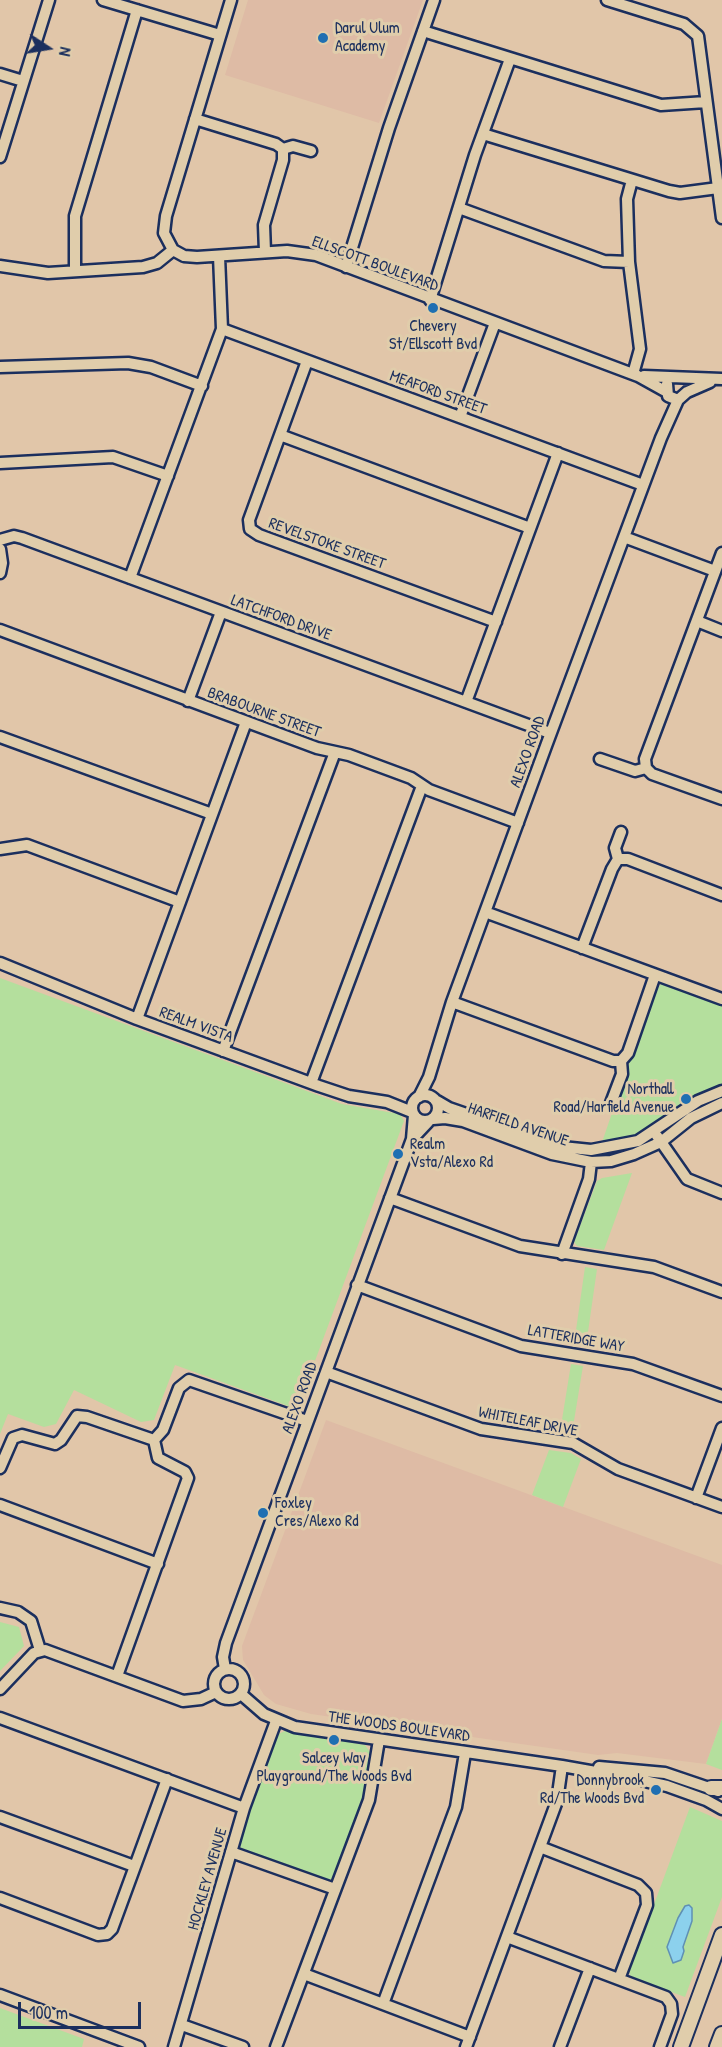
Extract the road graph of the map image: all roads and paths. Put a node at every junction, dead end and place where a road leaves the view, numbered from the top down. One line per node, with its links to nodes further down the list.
1 (49, 0): 11 (street)
2 (103, 0): 6 (street)
3 (231, 0): 8 (street)
4 (434, 0): 7 (street)
5 (607, 0): 12 (street)
6 (137, 10): 8 (street); 28 (street)
7 (423, 31): 9 (street); 27 (street)
8 (220, 35): 13 (street)
9 (510, 58): 12 (street); 14 (street)
10 (0, 74): 11 (street)
11 (23, 81): 17 (street)
12 (706, 102): 19 (street)
13 (195, 119): 15 (street); 22 (street)
14 (483, 134): 18 (street); 20 (street)
15 (283, 149): 16 (street); 23 (street)
16 (311, 151)
17 (0, 158)
18 (632, 180): 19 (street); 25 (street)
19 (718, 188): 21 (street)
20 (459, 208): 25 (street); 29 (street)
21 (722, 218)
22 (172, 250): 24 (street, ELLSCOTT BOULEVARD); 28 (street)
23 (265, 252): 24 (street, ELLSCOTT BOULEVARD); 27 (street, ELLSCOTT BOULEVARD)
24 (219, 256): 31 (street)
25 (629, 262): 34 (street)
26 (0, 266): 28 (street)
27 (346, 267): 29 (street, ELLSCOTT BOULEVARD)
28 (75, 271)
29 (430, 300): 30 (street, ELLSCOTT BOULEVARD)
30 (495, 323): 34 (street, ELLSCOTT BOULEVARD); 40 (street)
31 (222, 329): 32 (street, MEAFORD STREET); 37 (street)
32 (307, 361): 40 (street, MEAFORD STREET); 41 (street, REVELSTOKE STREET)
33 (0, 367): 37 (street)
34 (636, 375): 35 (street, ELLSCOTT BOULEVARD); 39 (street, ELLSCOTT BOULEVARD)
35 (678, 379): 36 (street, ELLSCOTT BOULEVARD); 38 (street); 39 (street, ALEXO ROAD)
36 (719, 380): 38 (street, ELLSCOTT BOULEVARD)
37 (202, 386): 44 (street)
38 (687, 392): 39 (street, ELLSCOTT BOULEVARD)
39 (671, 396): 45 (street, ALEXO ROAD)
40 (460, 417): 42 (street, MEAFORD STREET)
41 (280, 435): 46 (street); 56 (street, REVELSTOKE STREET)
42 (558, 453): 45 (street, MEAFORD STREET); 46 (street)
43 (0, 463): 44 (street)
44 (168, 476): 53 (street)
45 (643, 485): 47 (street, ALEXO ROAD)
46 (530, 528): 56 (street)
47 (624, 537): 51 (street); 62 (street, ALEXO ROAD)
48 (0, 540): 53 (street, LATCHFORD DRIVE)
49 (0, 549): 52 (street)
50 (722, 553): 51 (street)
51 (715, 571): 55 (street)
52 (0, 573)
53 (130, 578): 54 (street, LATCHFORD DRIVE)
54 (221, 612): 59 (street); 60 (street, LATCHFORD DRIVE)
55 (697, 621): 58 (street); 66 (street)
56 (496, 622): 60 (street)
57 (0, 630): 59 (street, BRABOURNE STREET)
58 (722, 631)
59 (188, 701): 61 (street, BRABOURNE STREET)
60 (466, 702): 62 (street, LATCHFORD DRIVE)
61 (246, 722): 64 (street, BRABOURNE STREET); 69 (street)
62 (550, 733): 70 (street, ALEXO ROAD)
63 (0, 737): 69 (street)
64 (335, 752): 67 (street, BRABOURNE STREET); 83 (street)
65 (600, 759): 66 (street)
66 (646, 768): 68 (street)
67 (422, 786): 70 (street, BRABOURNE STREET); 86 (street)
68 (722, 799)
69 (212, 814): 75 (street)
70 (518, 823): 76 (street, ALEXO ROAD)
71 (621, 832): 73 (street)
72 (0, 849): 75 (street)
73 (618, 859): 74 (street); 77 (street)
74 (722, 895)
75 (180, 902): 82 (street)
76 (485, 912): 77 (street); 81 (street, ALEXO ROAD)
77 (582, 948): 79 (street)
78 (0, 963): 82 (street, REALM VISTA)
79 (655, 975): 80 (street); 84 (street)
80 (722, 999)
81 (452, 1002): 84 (street); 85 (street, ALEXO ROAD)
82 (136, 1019): 83 (street, REALM VISTA)
83 (223, 1051): 86 (street, REALM VISTA)
84 (621, 1061): 91 (street)
85 (429, 1077): 88 (street, ALEXO ROAD); 89 (street, ALEXO ROAD)
86 (311, 1083): 90 (street, REALM VISTA)
87 (722, 1091): 95 (street, HARFIELD AVENUE)
88 (417, 1098): 89 (street); 90 (street, REALM VISTA); 93 (street)
89 (435, 1099): 94 (street); 95 (street, HARFIELD AVENUE)
90 (387, 1102): 93 (street, REALM VISTA)
91 (611, 1103)
92 (722, 1103): 97 (street, HARFIELD AVENUE)
93 (413, 1113): 94 (street); 96 (street, ALEXO ROAD)
94 (431, 1120): 96 (street, ALEXO ROAD); 98 (street, HARFIELD AVENUE)
95 (654, 1131): 97 (street)
96 (412, 1140): 100 (street, ALEXO ROAD)
97 (661, 1142): 98 (street, HARFIELD AVENUE); 99 (street)
98 (591, 1162): 101 (street)
99 (722, 1193)
100 (390, 1198): 101 (street); 102 (street, ALEXO ROAD)
101 (562, 1254): 103 (street)
102 (357, 1285): 104 (street, ALEXO ROAD); 105 (street, LATTERIDGE WAY)
103 (722, 1292)
104 (326, 1372): 106 (street, ALEXO ROAD); 110 (street, WHITELEAF DRIVE)
105 (722, 1396)
106 (307, 1421): 108 (street); 116 (street, ALEXO ROAD)
107 (722, 1428): 110 (street)
108 (154, 1440): 109 (street); 113 (street)
109 (0, 1468)
110 (696, 1498): 112 (street, WHITELEAF DRIVE)
111 (0, 1505): 113 (street)
112 (722, 1507)
113 (158, 1564): 117 (street)
114 (0, 1608): 115 (street)
115 (40, 1650): 117 (street); 118 (street)
116 (225, 1669): 119 (street); 120 (street)
117 (117, 1676): 119 (street)
118 (0, 1689)
119 (216, 1692): 120 (street)
120 (241, 1694): 122 (street, THE WOODS BOULEVARD)
121 (0, 1718): 126 (street)
122 (276, 1721): 123 (street, THE WOODS BOULEVARD); 128 (street, HOCKLEY AVENUE)
123 (379, 1740): 124 (street, THE WOODS BOULEVARD); 134 (street)
124 (465, 1753): 125 (street, THE WOODS BOULEVARD); 142 (street)
125 (562, 1766): 127 (street, THE WOODS BOULEVARD); 129 (street, THE WOODS BOULEVARD); 131 (street)
126 (167, 1779): 128 (street); 133 (street)
127 (718, 1789)
128 (244, 1808): 132 (street, HOCKLEY AVENUE)
129 (722, 1809)
130 (0, 1816): 133 (street)
131 (540, 1847): 137 (street); 140 (street)
132 (231, 1852): 134 (street); 143 (street, HOCKLEY AVENUE)
133 (134, 1866): 135 (street)
134 (335, 1889): 139 (street)
135 (0, 1898)
136 (722, 1935): 152 (main road)
137 (507, 1937): 138 (street); 145 (street)
138 (590, 1968): 140 (street); 150 (street)
139 (304, 1974): 142 (street); 149 (street)
140 (619, 1979): 151 (street)
141 (0, 1995): 146 (street)
142 (383, 2004): 145 (street)
143 (182, 2025): 147 (street, HOCKLEY AVENUE); 148 (street)
144 (722, 2034): 153 (main road)
145 (468, 2042)
146 (139, 2047)
147 (174, 2047)
148 (243, 2047)
149 (276, 2047)
150 (560, 2047)
151 (660, 2047)
152 (681, 2047)
153 (717, 2047)

